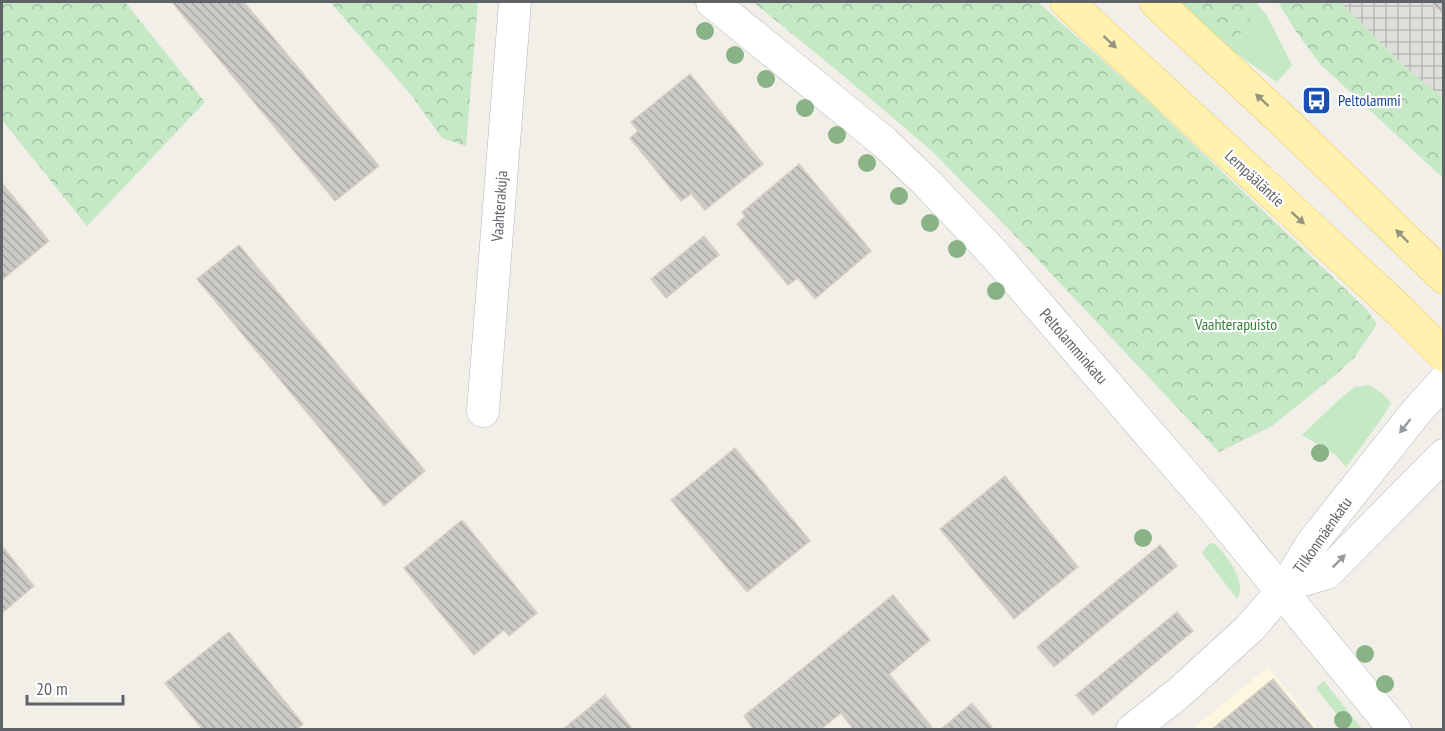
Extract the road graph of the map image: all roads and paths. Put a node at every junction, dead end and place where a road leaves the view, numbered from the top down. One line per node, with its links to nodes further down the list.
1 (515, 2): 8 (street, Vaahterakuja)
2 (712, 2): 10 (street, Peltolamminkatu)
3 (1067, 2): 6 (main road, Lempääläntie, one-way to 6)
4 (1156, 2): 5 (main road, one-way to 4)
5 (1443, 277)
6 (1443, 355)
7 (1443, 381): 10 (street, Tilkonmäenkatu, one-way to 10)
8 (483, 411)
9 (1443, 455): 10 (street, Tilkonmäenkatu, one-way to 9)
10 (1285, 588): 11 (street, Tilkonmäenkatu); 12 (street, Peltolamminkatu)
11 (1132, 729)
12 (1395, 729)

